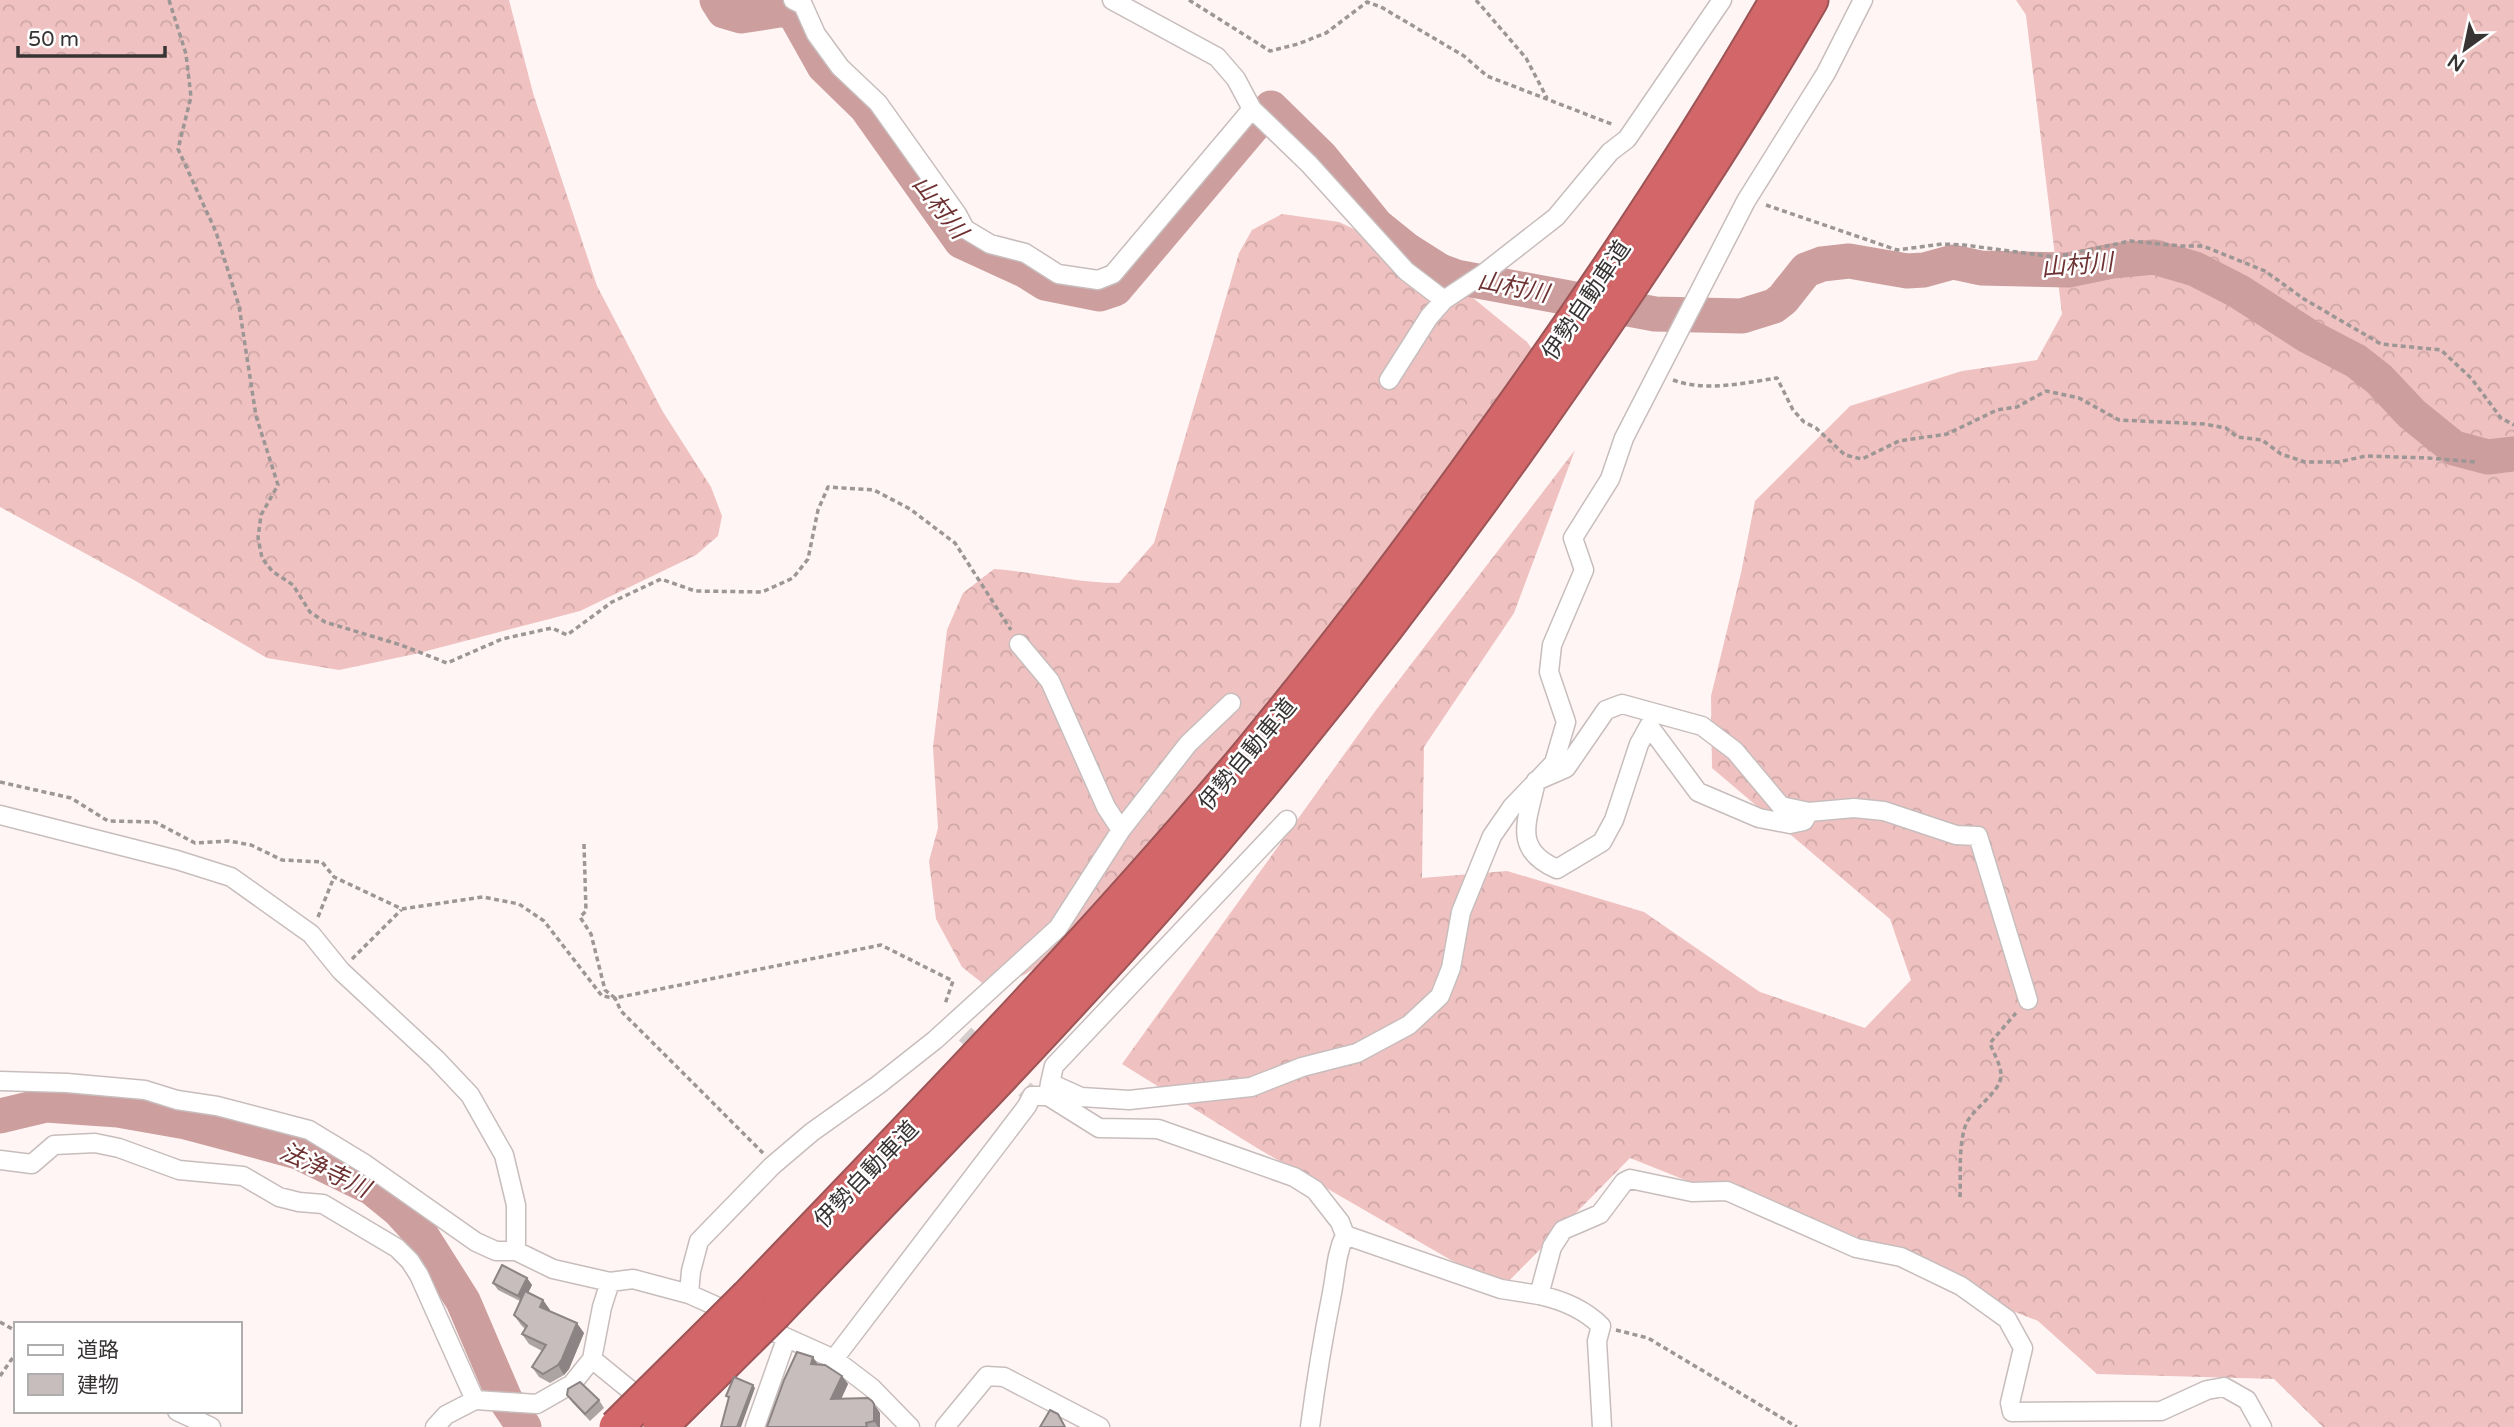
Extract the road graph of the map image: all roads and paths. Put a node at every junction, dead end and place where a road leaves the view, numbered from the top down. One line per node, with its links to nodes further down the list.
1 (169, 0): 19 (path)
2 (793, 0): 11 (street)
3 (1112, 0): 11 (street)
4 (1189, 0): 10 (path)
5 (1476, 0): 10 (path)
6 (1722, 0): 12 (street)
7 (1777, 0): 46 (highway, 伊勢自動車道)
8 (1811, 0): 46 (highway, 伊勢自動車道)
9 (1863, 0): 13 (street)
10 (1546, 98): 12 (path)
11 (1252, 109): 14 (street)
12 (1627, 139): 14 (street)
13 (1746, 201): 15 (street); 17 (path)
14 (1444, 300): 16 (street)
15 (1658, 375): 18 (path); 22 (street)
16 (1388, 380)
17 (2514, 425)
18 (2476, 462)
19 (1019, 644): 27 (street)
20 (1231, 703): 27 (street)
21 (1651, 719): 22 (street); 22 (street); 24 (street); 24 (street)
22 (1536, 781): 37 (street)
23 (0, 782): 29 (path)
24 (1809, 812): 34 (street)
25 (0, 815): 31 (street)
26 (1287, 820): 37 (street)
27 (1121, 830): 35 (street)
28 (584, 844): 33 (path)
29 (334, 877): 30 (path); 31 (path)
30 (402, 909): 32 (path); 33 (path)
31 (311, 934): 32 (street)
32 (341, 971): 42 (street)
33 (615, 999): 35 (path); 39 (path)
34 (2028, 1000): 40 (path)
35 (958, 1030): 39 (street)
36 (0, 1081): 42 (street)
37 (1049, 1090): 41 (street); 51 (street)
38 (0, 1160): 53 (street)
39 (772, 1166): 44 (street)
40 (1960, 1197)
41 (1345, 1235): 45 (street); 64 (street)
42 (516, 1251): 43 (street)
43 (610, 1282): 44 (street); 50 (street)
44 (689, 1294): 51 (street)
45 (1539, 1294): 47 (street); 67 (street)
46 (762, 1304): 57 (highway, 伊勢自動車道, bridge); 58 (highway, 伊勢自動車道, bridge)
47 (1601, 1326): 65 (street); 66 (path)
48 (784, 1345): 60 (street)
49 (14, 1356): 52 (path)
50 (592, 1359): 53 (street); 59 (street)
51 (834, 1360): 61 (street)
52 (0, 1376)
53 (475, 1400): 56 (street)
54 (181, 1413): 55 (street)
55 (211, 1427)
56 (435, 1427)
57 (616, 1427)
58 (660, 1427)
59 (674, 1427)
60 (755, 1427)
61 (910, 1427)
62 (946, 1427): 63 (street)
63 (1100, 1427)
64 (1310, 1427)
65 (1602, 1427)
66 (1797, 1427)
67 (2262, 1427)

